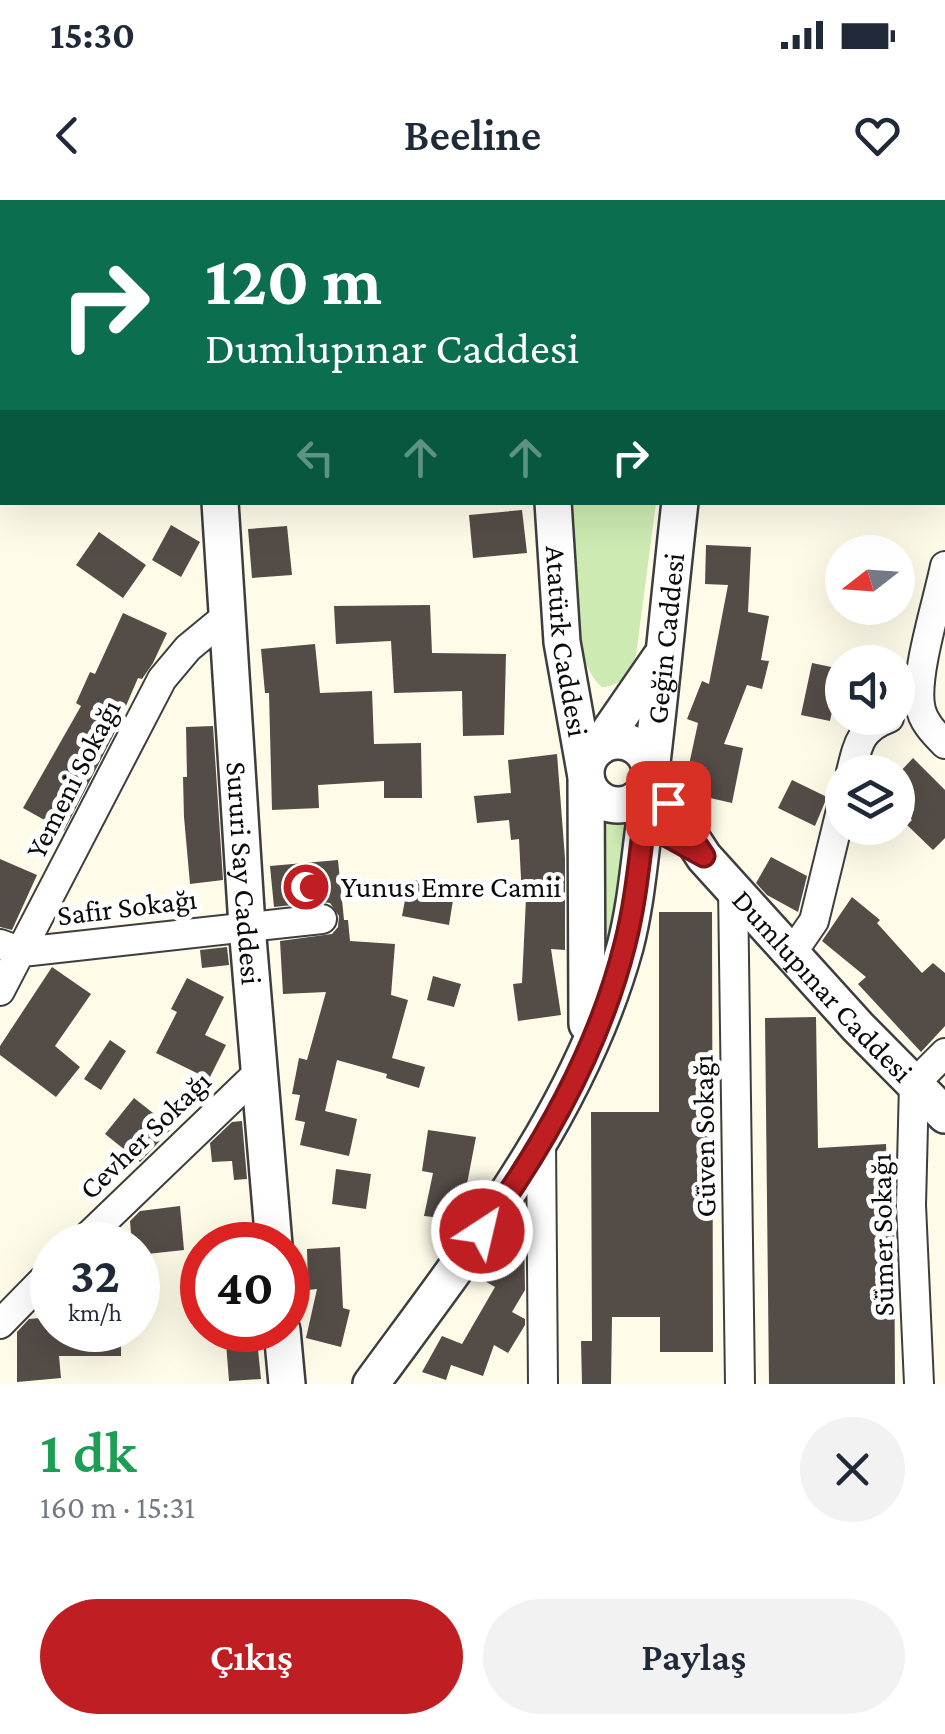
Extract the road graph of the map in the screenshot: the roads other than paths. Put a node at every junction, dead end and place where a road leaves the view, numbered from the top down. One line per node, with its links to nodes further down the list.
1 (220, 505): 5 (street, Sururi Say Caddesi)
2 (553, 505): 10 (street, Atatürk Caddesi)
3 (680, 505): 6 (street, Geğin Caddesi)
4 (945, 566): 7 (street)
5 (228, 616): 18 (street, Sururi Say Caddesi); 19 (street, Yemeni Sokağı)
6 (664, 654): 10 (street); 11 (street, Geğin Caddesi)
7 (915, 694)
8 (915, 713): 9 (street)
9 (945, 744)
10 (592, 762): 11 (street, Atatürk Caddesi); 12 (street, Atatürk Caddesi); 23 (street, Atatürk Caddesi)
11 (651, 776): 12 (street); 13 (street, Atatürk Caddesi); 15 (street, Dumlupınar Caddesi)
12 (613, 805): 13 (street, Dumlupınar Caddesi)
13 (644, 823): 15 (street, Dumlupınar Caddesi); 23 (street, Atatürk Caddesi)
14 (833, 845): 20 (street)
15 (704, 856): 16 (street, Dumlupınar Caddesi)
16 (733, 887): 20 (street, Dumlupınar Caddesi); 36 (street, Güven Sokağı)
17 (322, 919): 18 (street, Safir Sokağı)
18 (246, 926): 19 (street, Safir Sokağı); 24 (street, Sururi Say Caddesi)
19 (11, 948): 21 (street, Yemeni Sokağı)
20 (792, 953): 25 (street, Dumlupınar Caddesi)
21 (0, 990)
22 (945, 1053): 25 (street)
23 (586, 1055): 27 (street, Atatürk Caddesi)
24 (258, 1073): 28 (street, Cevher Sokağı); 29 (street, Sururi Say Caddesi)
25 (914, 1084): 26 (street, Dumlupınar Caddesi); 37 (street, Sümer Sokağı)
26 (945, 1115)
27 (541, 1142): 34 (street, Atatürk Caddesi); 35 (street)
28 (103, 1222)
29 (272, 1222)
30 (30, 1293): 31 (street)
31 (0, 1324)
32 (284, 1352): 33 (street)
33 (287, 1384)
34 (371, 1384)
35 (543, 1384)
36 (740, 1384)
37 (919, 1384)

